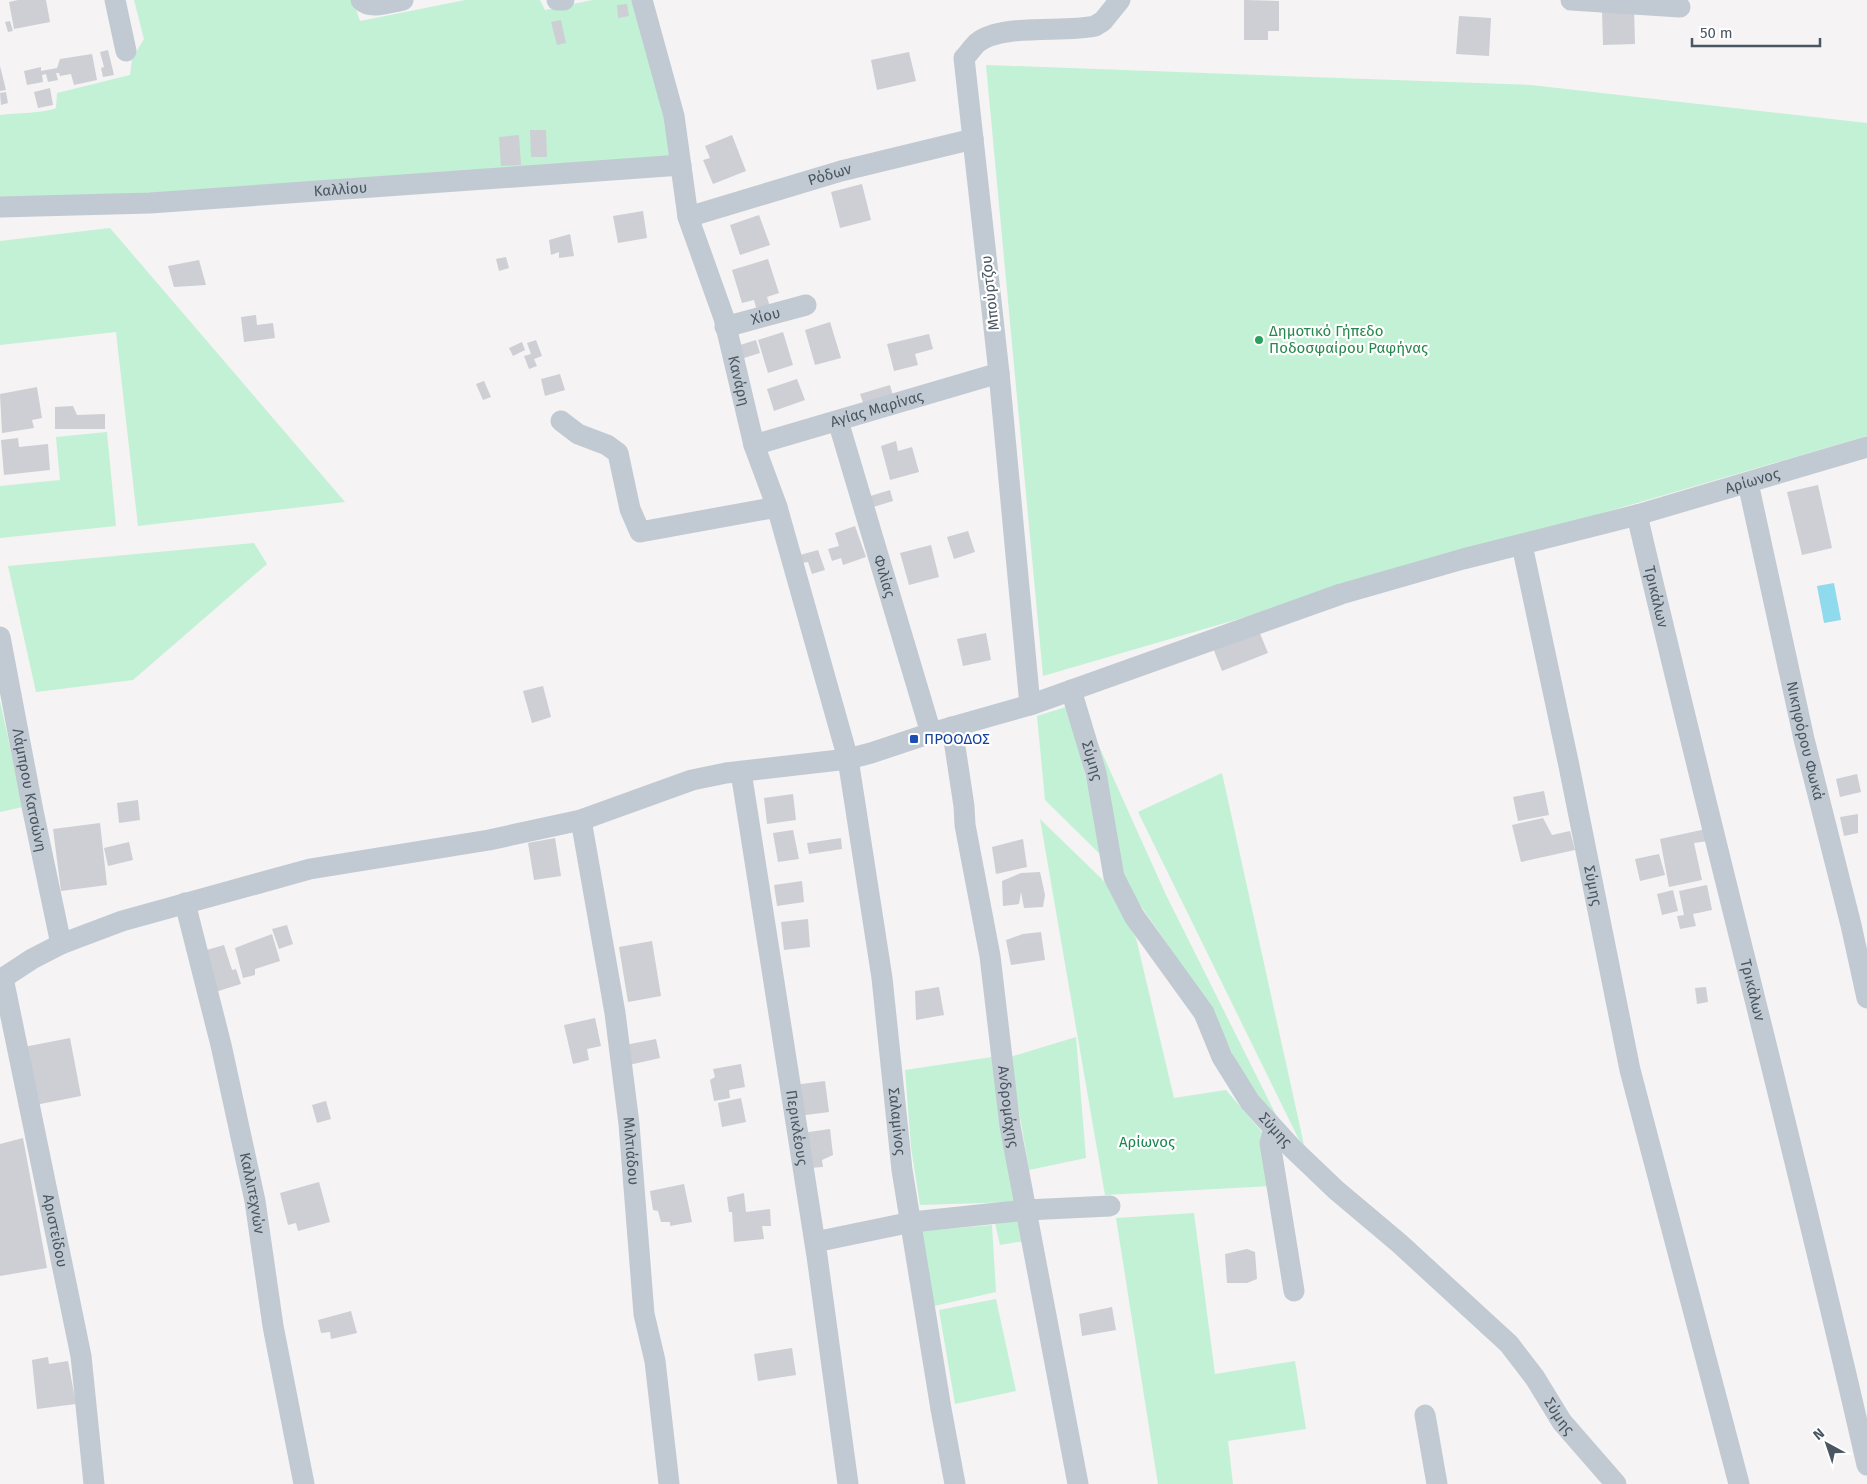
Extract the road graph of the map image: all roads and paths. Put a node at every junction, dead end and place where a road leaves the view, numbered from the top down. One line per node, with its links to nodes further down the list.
1 (115, 0): 10 (street)
2 (403, 0): 8 (street)
3 (557, 0): 4 (street)
4 (564, 0)
5 (642, 0): 12 (street, Κανάρη)
6 (1120, 0): 11 (street, Μπούρτζου)
7 (1571, 0): 9 (street)
8 (362, 1)
9 (1680, 7)
10 (126, 51)
11 (973, 139): 14 (street, Ρόδων); 17 (street, Μπούρτζου)
12 (680, 165): 13 (street, Καλλίου); 14 (street, Κανάρη)
13 (0, 207)
14 (688, 217): 16 (street, Κανάρη)
15 (806, 305): 16 (street, Χίου)
16 (725, 327): 20 (street, Κανάρη)
17 (999, 373): 19 (street, Αγίας Μαρίνας); 28 (street, Μπούρτζου)
18 (561, 420): 23 (street)
19 (838, 421): 20 (street, Αγίας Μαρίνας); 30 (street, Φιλίας)
20 (754, 445): 23 (street, Κανάρη)
21 (1867, 447): 22 (street, Αρίωνος)
22 (1748, 483): 24 (street, Αρίωνος); 37 (street, Νικηφόρου Φωκά)
23 (777, 507): 31 (street, Κανάρη)
24 (1638, 515): 25 (street, Αρίωνος); 45 (street, Τρικάλων)
25 (1522, 545): 27 (street, Αρίωνος); 54 (street, Σύμης)
26 (0, 637): 35 (street, Λάμπρου Κατσώνη)
27 (1071, 690): 28 (street, Αρίωνος); 38 (street, Σύμης)
28 (1030, 705): 29 (street, Αρίωνος)
29 (952, 727): 30 (street, Αρίωνος); 40 (street, Ανδρομάχης)
30 (931, 732): 31 (street, Αρίωνος)
31 (848, 758): 32 (street, Αρίωνος); 41 (street, Σαλαμίνος)
32 (741, 772): 33 (street, Αρίωνος); 42 (street, Περικλέους)
33 (581, 820): 34 (street, Αρίωνος); 48 (street, Μιλτιάδου)
34 (185, 904): 35 (street, Αρίωνος); 47 (street, Καλλιτεχνών)
35 (61, 944): 36 (street, Αρίωνος)
36 (1, 979): 46 (street, Αριστείδου)
37 (1867, 998)
38 (1274, 1129): 43 (street); 53 (street, Σύμης)
39 (1110, 1206): 40 (street)
40 (1026, 1210): 41 (street); 51 (street, Ανδρομάχης)
41 (912, 1222): 42 (street); 50 (street, Σαλαμίνος)
42 (815, 1242): 49 (street, Περικλέους)
43 (1294, 1291)
44 (1425, 1415): 52 (street)
45 (1867, 1466)
46 (94, 1484)
47 (304, 1484)
48 (669, 1484)
49 (848, 1484)
50 (955, 1484)
51 (1078, 1484)
52 (1437, 1484)
53 (1616, 1484)
54 (1739, 1484)

